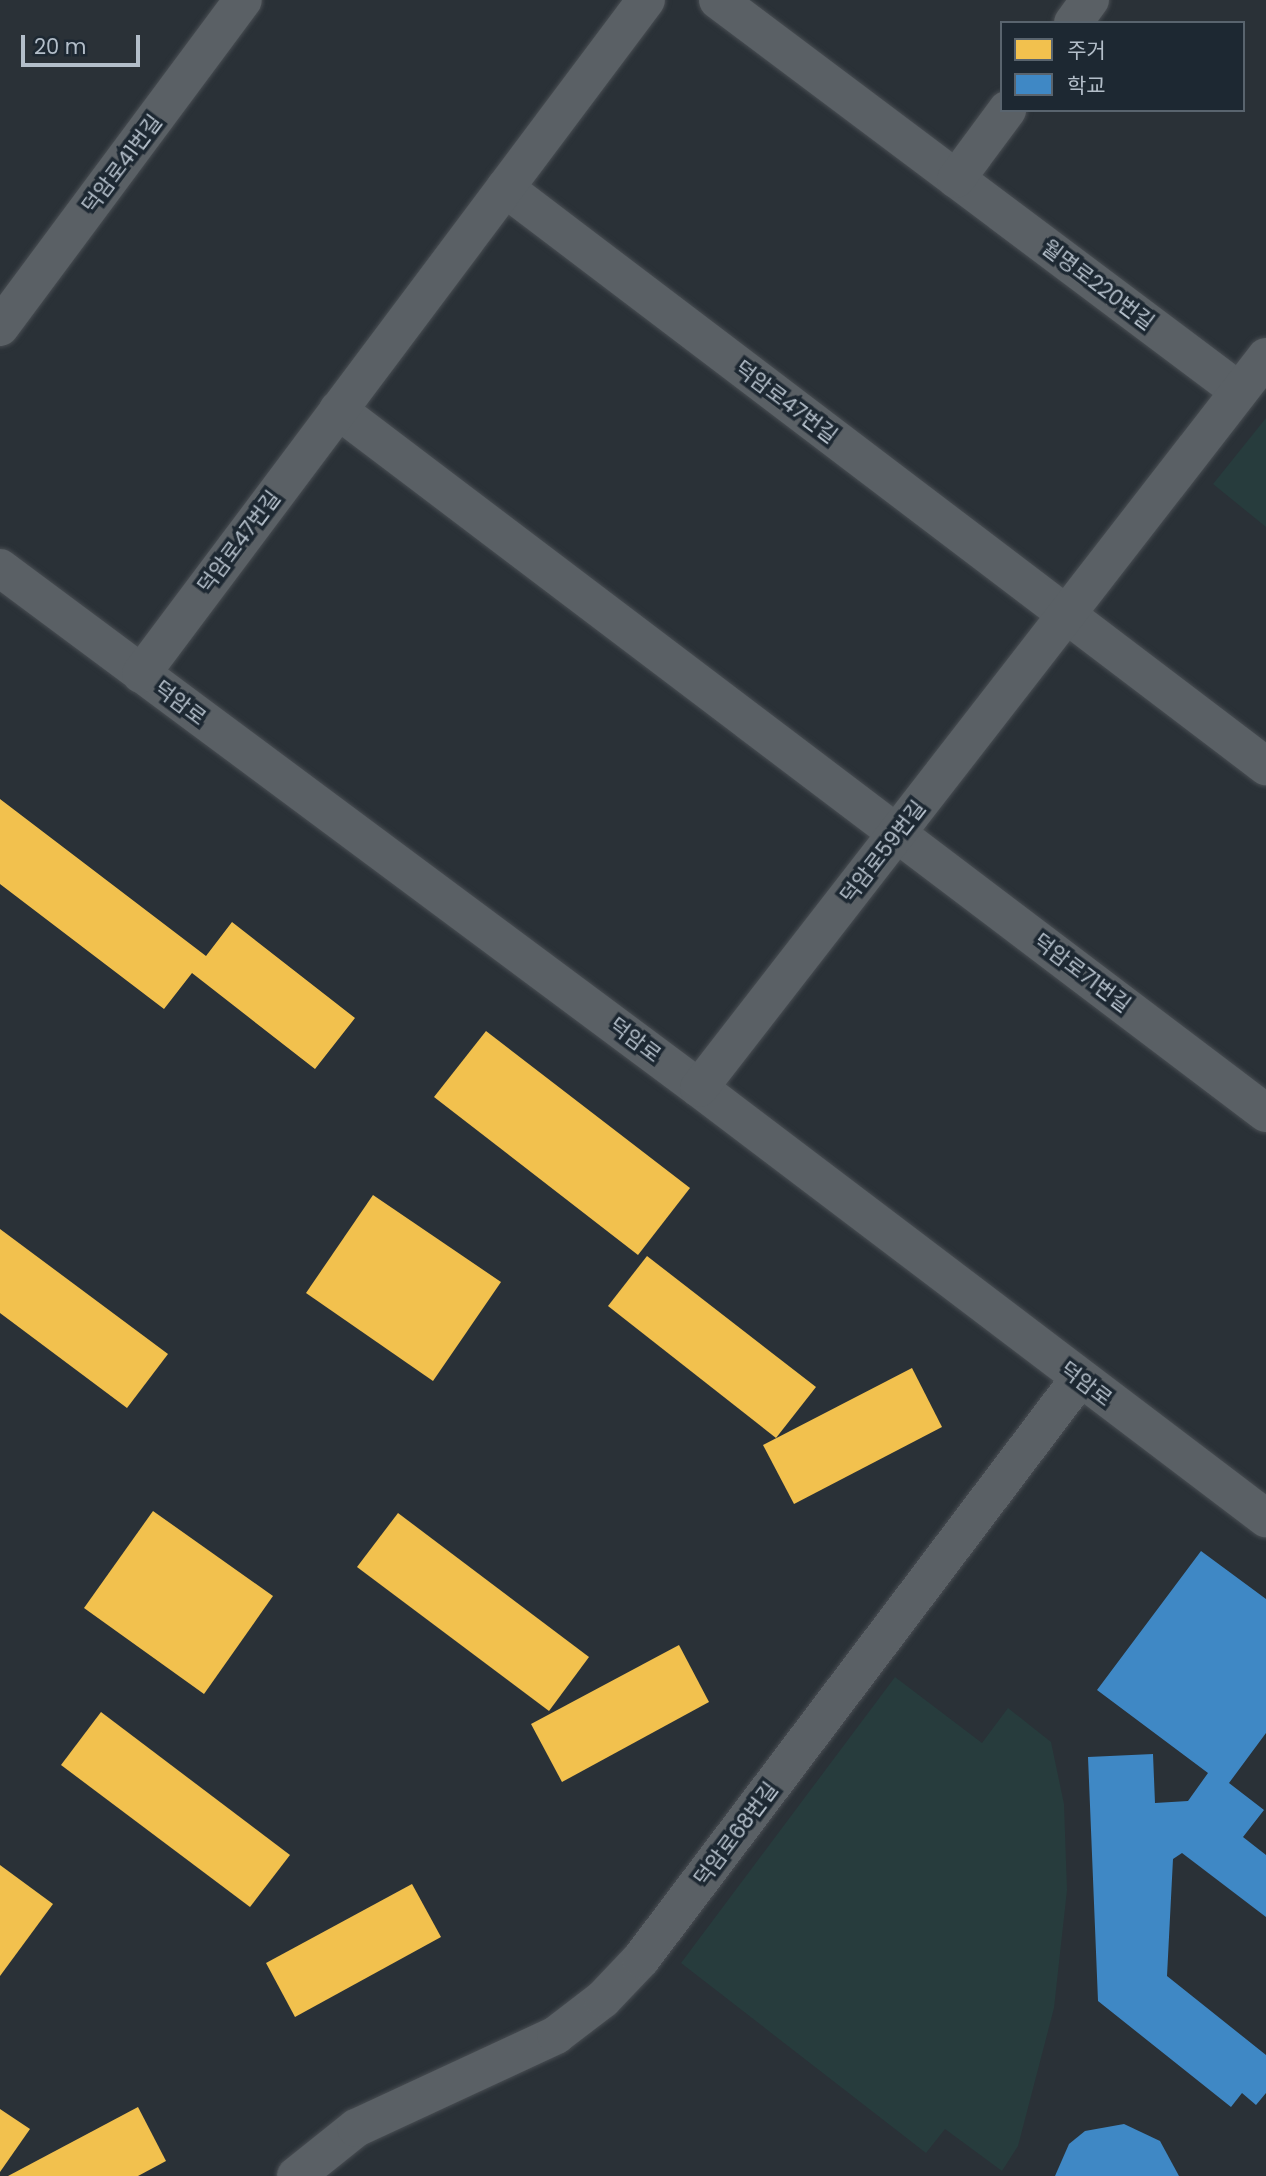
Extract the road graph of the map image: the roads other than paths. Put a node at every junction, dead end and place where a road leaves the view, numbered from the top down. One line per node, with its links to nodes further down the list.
1 (243, 0): 9 (street, 덕암로41번길)
2 (646, 0): 8 (street, 덕암로47번길)
3 (718, 0): 7 (street, 월명로220번길)
4 (1090, 0): 5 (street)
5 (1074, 21)
6 (1006, 112): 7 (street)
7 (956, 179): 11 (street, 월명로220번길)
8 (505, 188): 12 (street, 덕암로47번길); 14 (street, 덕암로47번길)
9 (0, 327)
10 (1266, 357): 11 (street, 덕암로59번길)
11 (1239, 391): 14 (street, 덕암로59번길)
12 (338, 410): 15 (street, 덕암로47번길); 17 (street)
13 (0, 568): 15 (street, 덕암로)
14 (1066, 615): 16 (street); 17 (street, 덕암로59번길)
15 (141, 674): 18 (street, 덕암로)
16 (1266, 766)
17 (898, 833): 18 (street, 덕암로59번길); 19 (street, 덕암로71번길)
18 (699, 1087): 20 (street, 덕암로)
19 (1266, 1113)
20 (1079, 1379): 21 (street, 덕암로); 22 (street, 덕암로68번길)
21 (1266, 1518)
22 (296, 2176)

